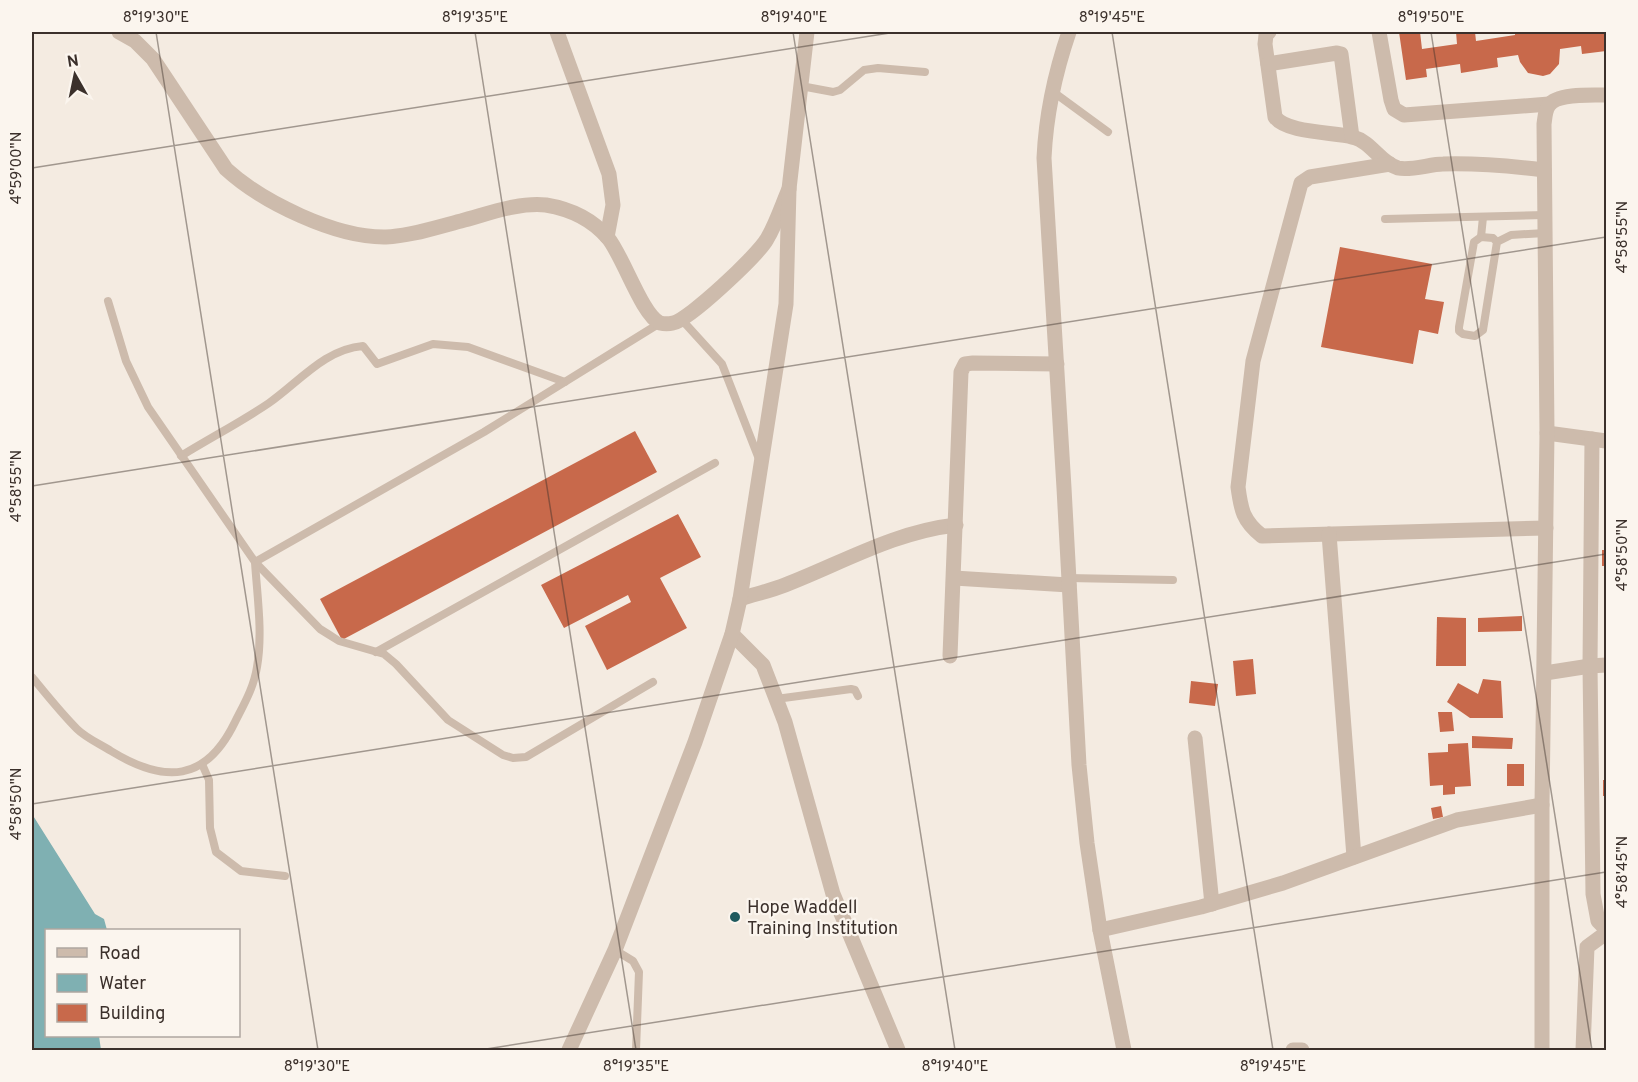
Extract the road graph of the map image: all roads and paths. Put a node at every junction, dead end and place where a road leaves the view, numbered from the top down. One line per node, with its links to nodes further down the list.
1 (119, 32): 22 (street)
2 (557, 32): 22 (street)
3 (807, 32): 9 (street)
4 (1069, 32): 10 (street)
5 (1269, 32): 7 (street)
6 (1379, 32): 12 (street)
7 (1268, 64): 14 (street); 14 (street)
8 (925, 72): 9 (lane)
9 (801, 86): 17 (street)
10 (1052, 91): 13 (lane); 28 (street)
11 (1606, 95): 12 (street)
12 (1549, 104): 16 (street)
13 (1108, 132)
14 (1352, 137): 15 (street)
15 (1390, 164): 16 (street); 37 (street)
16 (1544, 170): 18 (street)
17 (789, 189): 26 (street); 33 (street)
18 (1545, 216): 19 (lane); 21 (street)
19 (1483, 217): 20 (lane); 23 (lane)
20 (1385, 219)
21 (1545, 233): 24 (lane); 30 (street)
22 (607, 237): 27 (street)
23 (1481, 237): 24 (lane); 24 (lane)
24 (1497, 242)
25 (108, 301): 32 (lane)
26 (682, 320): 27 (street); 33 (lane)
27 (660, 323): 29 (lane)
28 (1057, 364): 35 (street); 41 (street)
29 (565, 382): 32 (lane); 38 (lane)
30 (1547, 433): 31 (street); 36 (street)
31 (1599, 440): 47 (street)
32 (181, 456): 38 (lane)
33 (760, 461): 42 (street)
34 (716, 464): 44 (lane)
35 (956, 525): 39 (street); 42 (street)
36 (1546, 528): 37 (street); 48 (street)
37 (1329, 534): 56 (street)
38 (255, 562): 44 (lane); 54 (lane)
39 (954, 578): 41 (street); 45 (street)
40 (1173, 580): 41 (lane)
41 (1068, 581): 60 (street)
42 (740, 599): 43 (street)
43 (732, 634): 52 (street); 62 (street)
44 (376, 652): 50 (lane)
45 (950, 656)
46 (1606, 665): 47 (street)
47 (1590, 666): 48 (street); 59 (street)
48 (1545, 673): 55 (street)
49 (32, 677): 54 (lane)
50 (653, 682)
51 (858, 696): 52 (lane)
52 (776, 699): 65 (street)
53 (1195, 738): 58 (street)
54 (202, 764): 57 (lane)
55 (1542, 805): 56 (street); 69 (street)
56 (1354, 857): 58 (street)
57 (285, 876)
58 (1212, 904): 60 (street)
59 (1606, 929)
60 (1100, 930): 66 (street)
61 (1606, 933): 70 (street)
62 (615, 950): 63 (street); 64 (lane)
63 (569, 1050)
64 (636, 1050)
65 (898, 1050)
66 (1124, 1050)
67 (1293, 1050): 68 (street)
68 (1302, 1050)
69 (1542, 1050)
70 (1583, 1050)

